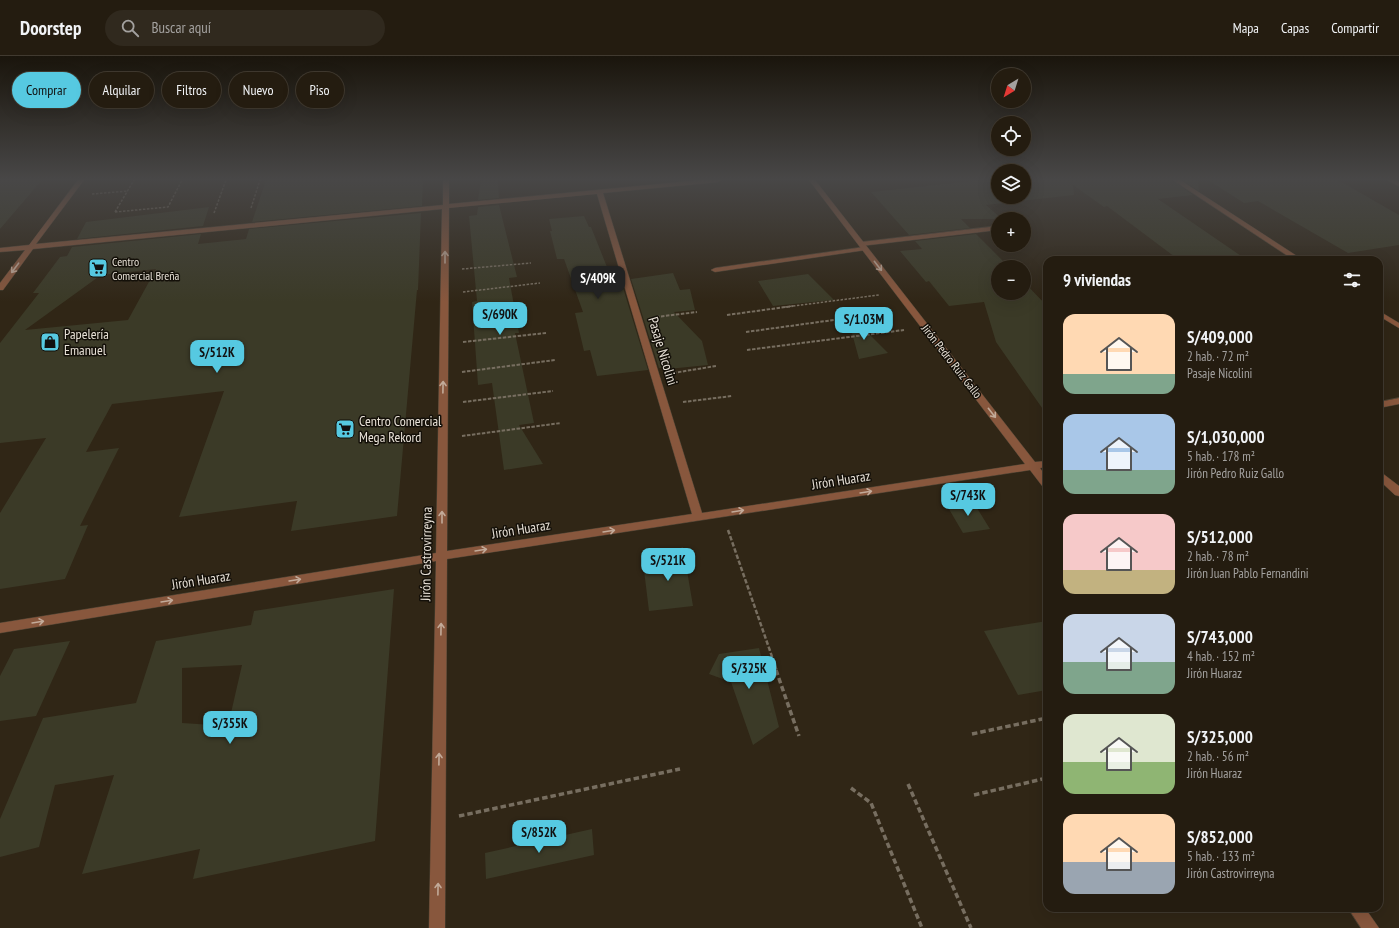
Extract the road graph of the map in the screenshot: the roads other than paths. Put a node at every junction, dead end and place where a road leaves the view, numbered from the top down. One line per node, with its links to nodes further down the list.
1 (51, 221): 9 (street)
2 (307, 221): 9 (street)
3 (445, 221): 24 (street, Jirón Castrovirreyna, one-way to 3)
4 (609, 221): 23 (street, Pasaje Nicolini)
5 (843, 221): 8 (street, Jirón Pedro Ruiz Gallo)
6 (1239, 221): 11 (street)
7 (991, 229): 8 (street)
8 (862, 246): 12 (street); 19 (street, Jirón Pedro Ruiz Gallo, one-way to 19)
9 (31, 247): 10 (street); 13 (street, one-way to 13)
10 (0, 250)
11 (1293, 256)
12 (715, 270)
13 (0, 288)
14 (1383, 316): 15 (street)
15 (1399, 326)
16 (1399, 401): 17 (street)
17 (1383, 403)
18 (1043, 465): 19 (street, Jirón Huaraz)
19 (1033, 466): 21 (street, Jirón Pedro Ruiz Gallo); 23 (street, Jirón Huaraz, one-way to 19)
20 (1383, 478): 22 (street)
21 (1043, 480)
22 (1399, 492)
23 (698, 518): 24 (street, Jirón Huaraz, one-way to 23)
24 (442, 556): 25 (street, Jirón Huaraz, one-way to 24); 27 (street, Jirón Castrovirreyna, one-way to 24)
25 (0, 628)
26 (1359, 912): 28 (street)
27 (437, 928)
28 (1371, 928)

